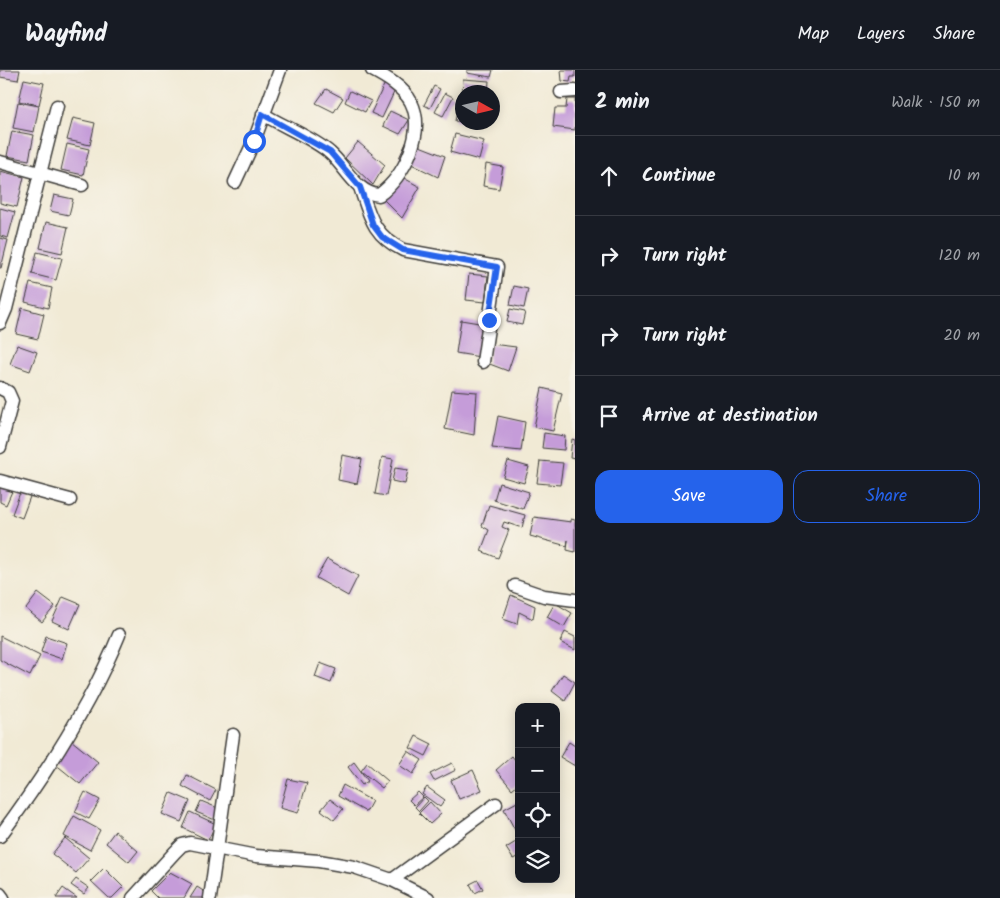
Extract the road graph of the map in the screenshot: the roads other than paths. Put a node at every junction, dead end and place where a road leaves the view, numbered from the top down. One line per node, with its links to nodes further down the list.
1 (280, 70): 6 (street)
2 (372, 70): 11 (street)
3 (575, 91): 4 (street)
4 (561, 92)
5 (57, 106): 8 (street)
6 (262, 114): 9 (street); 11 (street)
7 (0, 162): 8 (street)
8 (41, 173): 10 (street); 12 (street)
9 (235, 182)
10 (82, 185)
11 (360, 187): 13 (street)
12 (0, 323)
13 (483, 362)
14 (0, 388): 15 (street)
15 (0, 447)
16 (0, 481): 17 (street)
17 (70, 500)
18 (516, 586): 19 (street)
19 (575, 600)
20 (119, 635): 23 (street)
21 (233, 735): 24 (street)
22 (496, 804): 25 (street)
23 (0, 836)
24 (218, 849): 25 (street); 28 (street); 29 (street)
25 (392, 880): 30 (street)
26 (0, 894): 27 (street)
27 (4, 898)
28 (133, 898)
29 (210, 898)
30 (428, 898)

